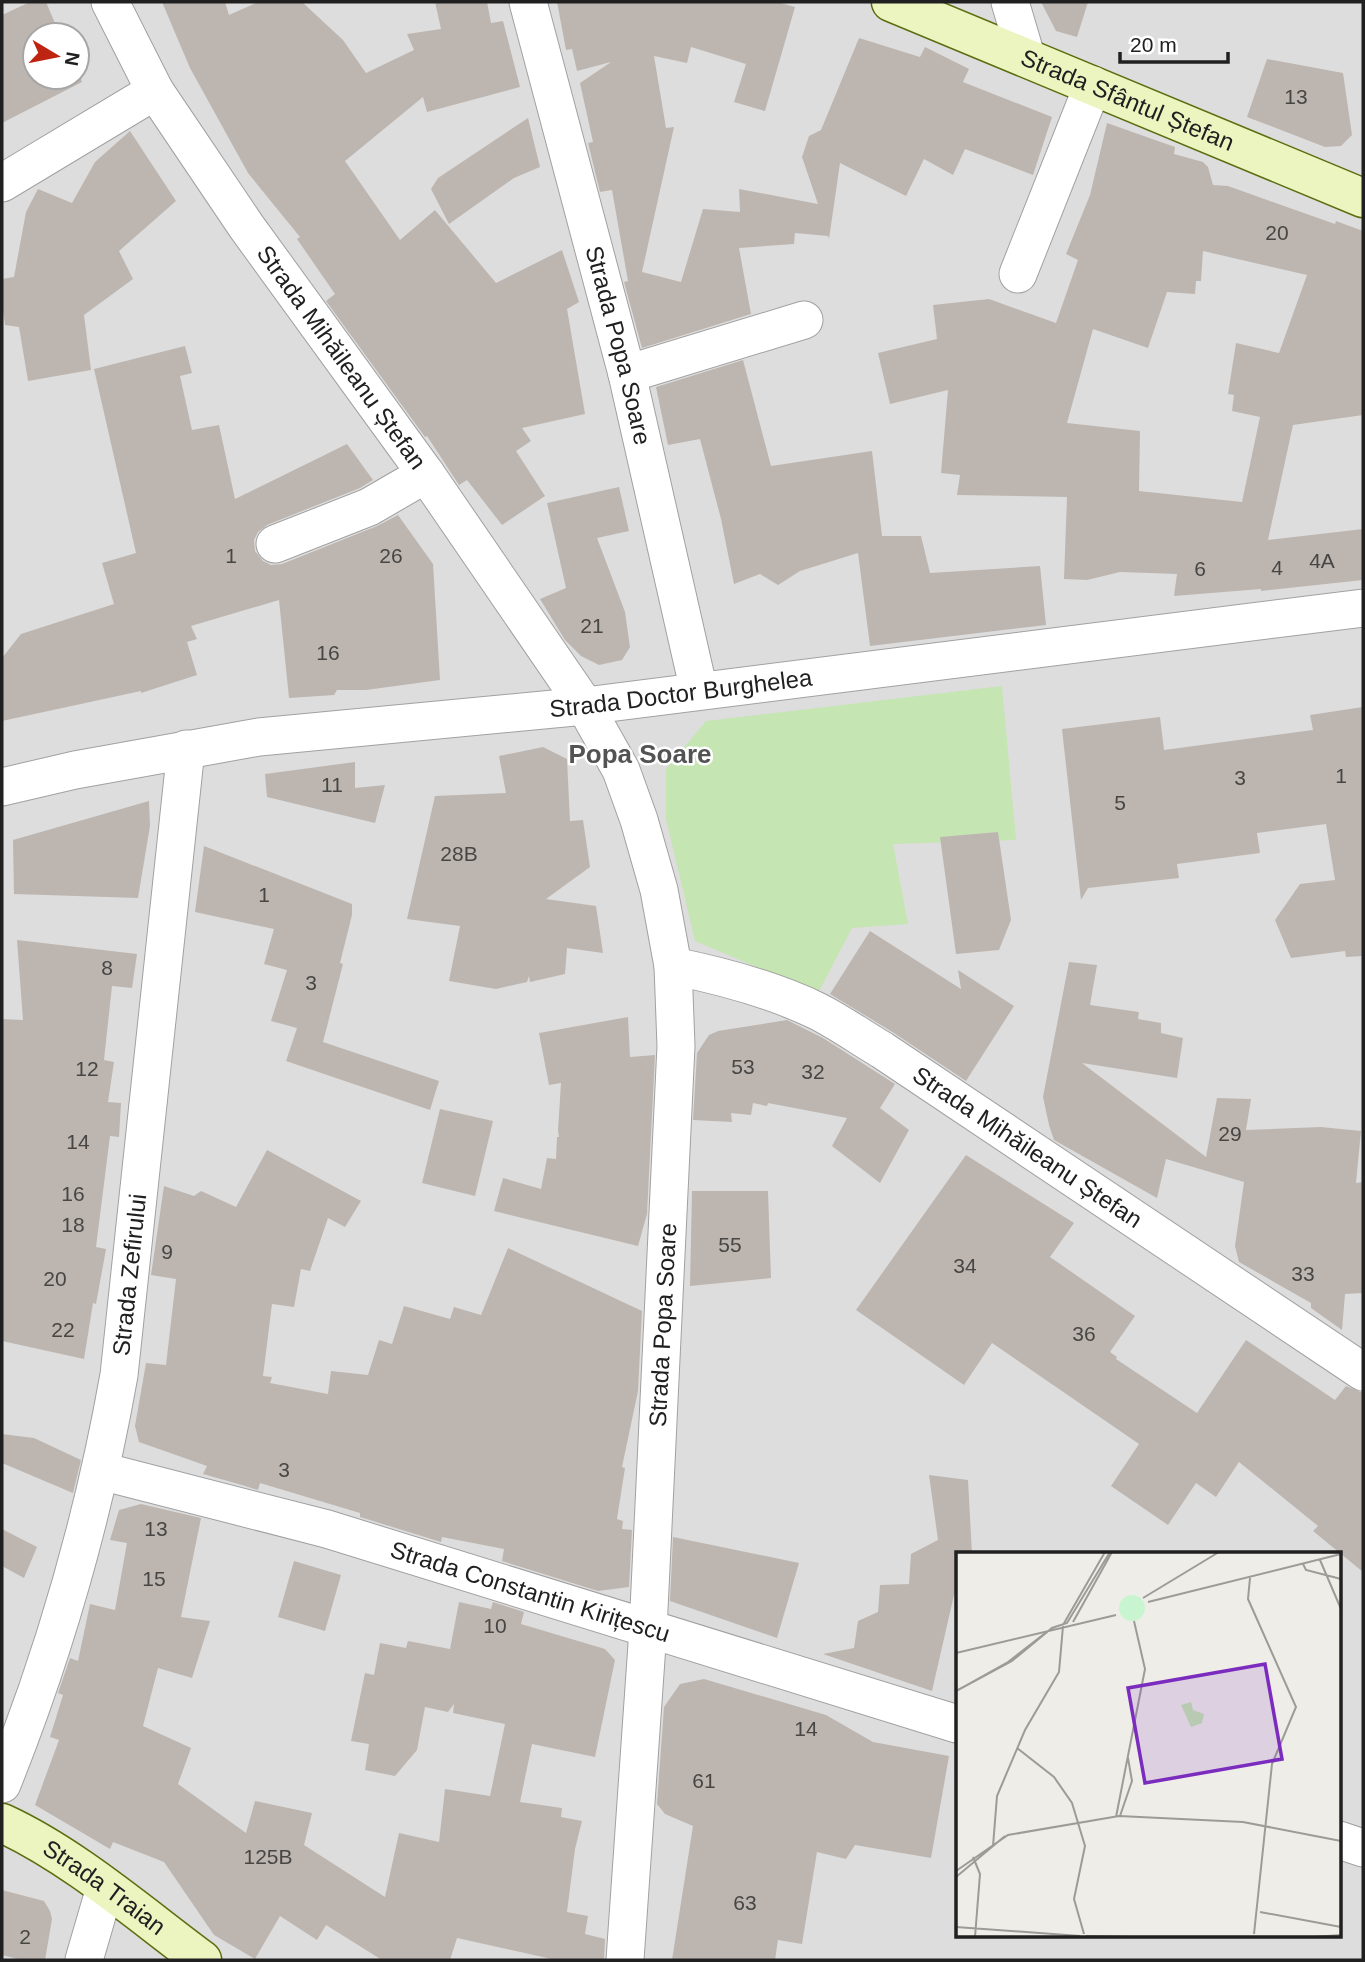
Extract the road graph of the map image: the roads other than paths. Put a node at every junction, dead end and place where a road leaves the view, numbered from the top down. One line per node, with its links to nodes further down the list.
1 (110, 2): 7 (street, Strada Mihăileanu Ștefan)
2 (528, 2): 12 (street, Strada Popa Soare)
3 (891, 2): 5 (street, Strada Sfântul Ștefan)
4 (1010, 2): 5 (street)
5 (1026, 56): 6 (street, Strada Sfântul Ștefan)
6 (1093, 85): 9 (street, Strada Sfântul Ștefan); 10 (street)
7 (155, 91): 8 (street); 13 (street, Strada Mihăileanu Ștefan)
8 (2, 183)
9 (1363, 198)
10 (1018, 274)
11 (804, 320): 12 (street)
12 (627, 374): 16 (street, Strada Popa Soare)
13 (426, 474): 14 (street); 17 (street, Strada Mihăileanu Ștefan)
14 (275, 544)
15 (1363, 608): 16 (street, Strada Doctor Burghelea)
16 (699, 691): 17 (street, Strada Doctor Burghelea)
17 (585, 706): 18 (street, Strada Doctor Burghelea); 20 (street, Strada Popa Soare)
18 (186, 749): 19 (street, Strada Doctor Burghelea); 22 (street, Strada Zefirului)
19 (2, 787)
20 (673, 966): 21 (street, Strada Mihăileanu Ștefan); 23 (street, Strada Popa Soare)
21 (1363, 1372)
22 (101, 1471): 23 (street, Strada Constantin Kirițescu); 25 (street, Strada Zefirului)
23 (648, 1630): 24 (street, Strada Constantin Kirițescu); 32 (street, Strada Popa Soare)
24 (956, 1724)
25 (2, 1784)
26 (2, 1823): 29 (street, Strada Traian)
27 (1340, 1840): 28 (street)
28 (1363, 1848)
29 (105, 1888): 30 (street); 31 (street, Strada Traian)
30 (85, 1960)
31 (202, 1960)
32 (625, 1960)

